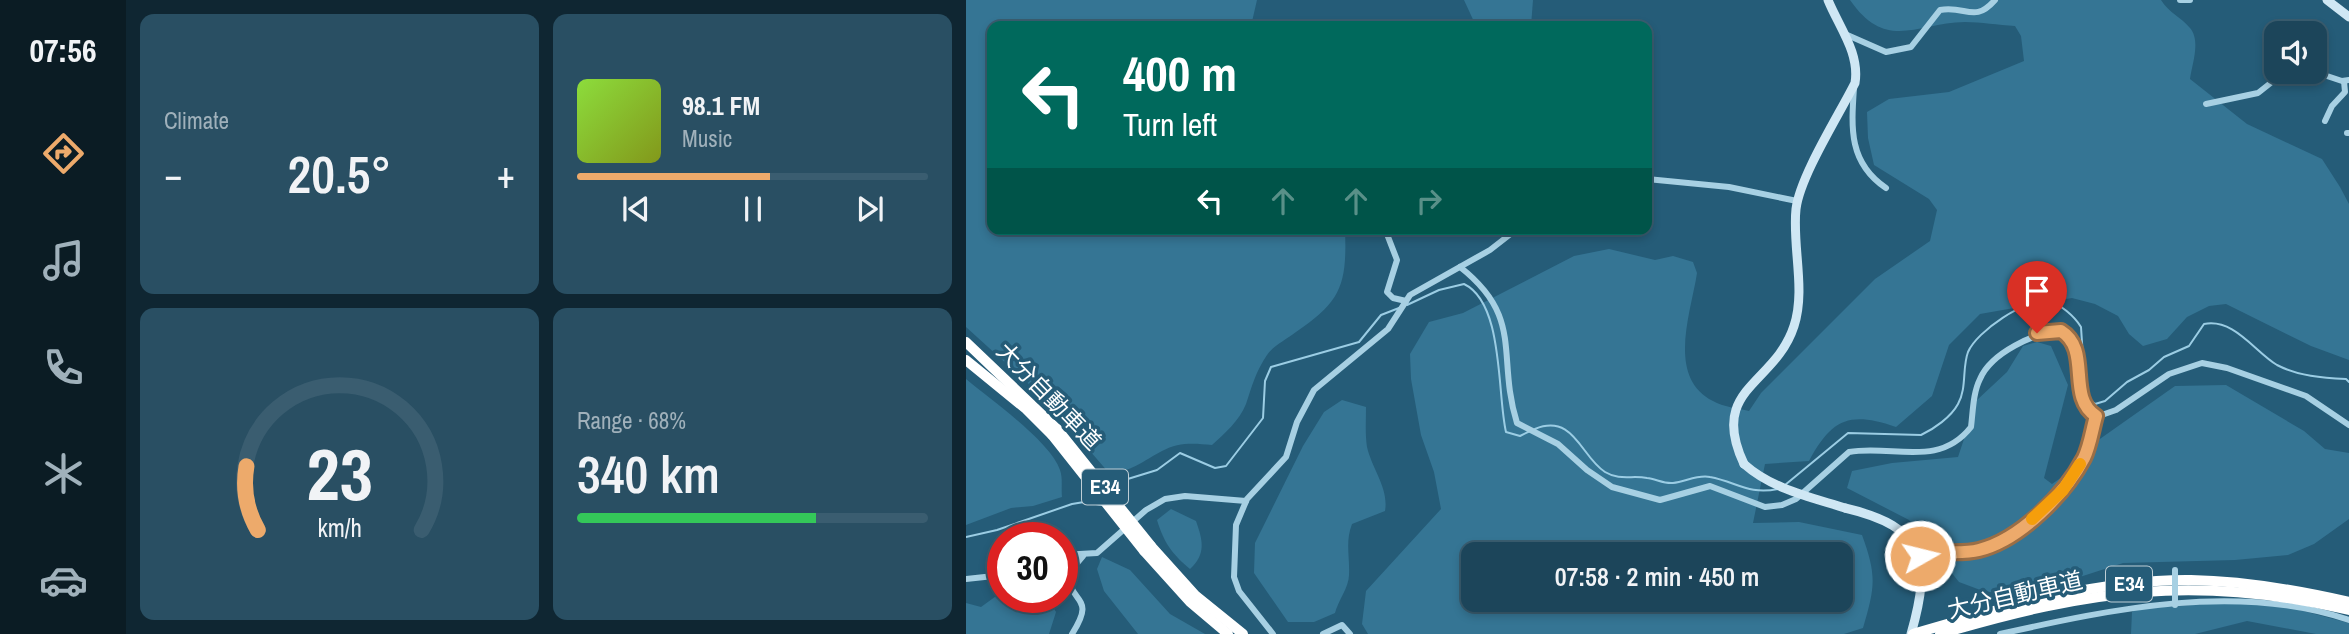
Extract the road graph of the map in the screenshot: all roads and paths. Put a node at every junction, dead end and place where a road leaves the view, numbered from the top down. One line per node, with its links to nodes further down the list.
1 (1828, 0): 7 (street)
2 (1994, 0): 7 (street)
3 (2180, 0): 4 (street)
4 (2190, 0)
5 (2327, 0): 6 (street)
6 (2349, 17)
7 (1845, 34): 10 (street)
8 (2327, 75): 9 (street)
9 (2347, 80): 12 (street)
10 (1855, 83): 16 (street); 17 (street)
11 (2269, 84): 13 (street)
12 (2346, 96): 14 (street)
13 (2206, 104)
14 (2325, 121)
15 (1652, 179): 17 (street)
16 (1886, 188)
17 (1797, 201): 31 (street, bridge)
18 (1387, 235): 21 (street)
19 (1508, 235): 20 (street)
20 (1460, 267): 21 (street); 24 (street)
21 (1406, 301): 27 (street)
22 (966, 342): 26 (highway, 大分自動車道 / E34)
23 (966, 360): 26 (highway, 大分自動車道 / E34)
24 (2096, 416): 25 (street); 31 (street)
25 (2349, 425)
26 (1054, 432): 28 (highway, 大分自動車道 / E34, bridge)
27 (1246, 500): 30 (street); 39 (street)
28 (1148, 548): 41 (highway, 大分自動車道 / E34); 42 (highway, 大分自動車道 / E34)
29 (1078, 556): 30 (street)
30 (1083, 556): 40 (street)
31 (1920, 556): 45 (street)
32 (2175, 570): 36 (street, bridge)
33 (987, 577): 34 (street)
34 (966, 579)
35 (2349, 602): 45 (highway, 大分自動車道 / E34)
36 (2175, 605): 38 (street); 47 (street)
37 (2349, 610): 46 (highway, 大分自動車道 / E34)
38 (2349, 620)
39 (1271, 632)
40 (1072, 634)
41 (1228, 634)
42 (1242, 634)
43 (1323, 634): 44 (street)
44 (1350, 634)
45 (1912, 634)
46 (1940, 634)
47 (2000, 634)

